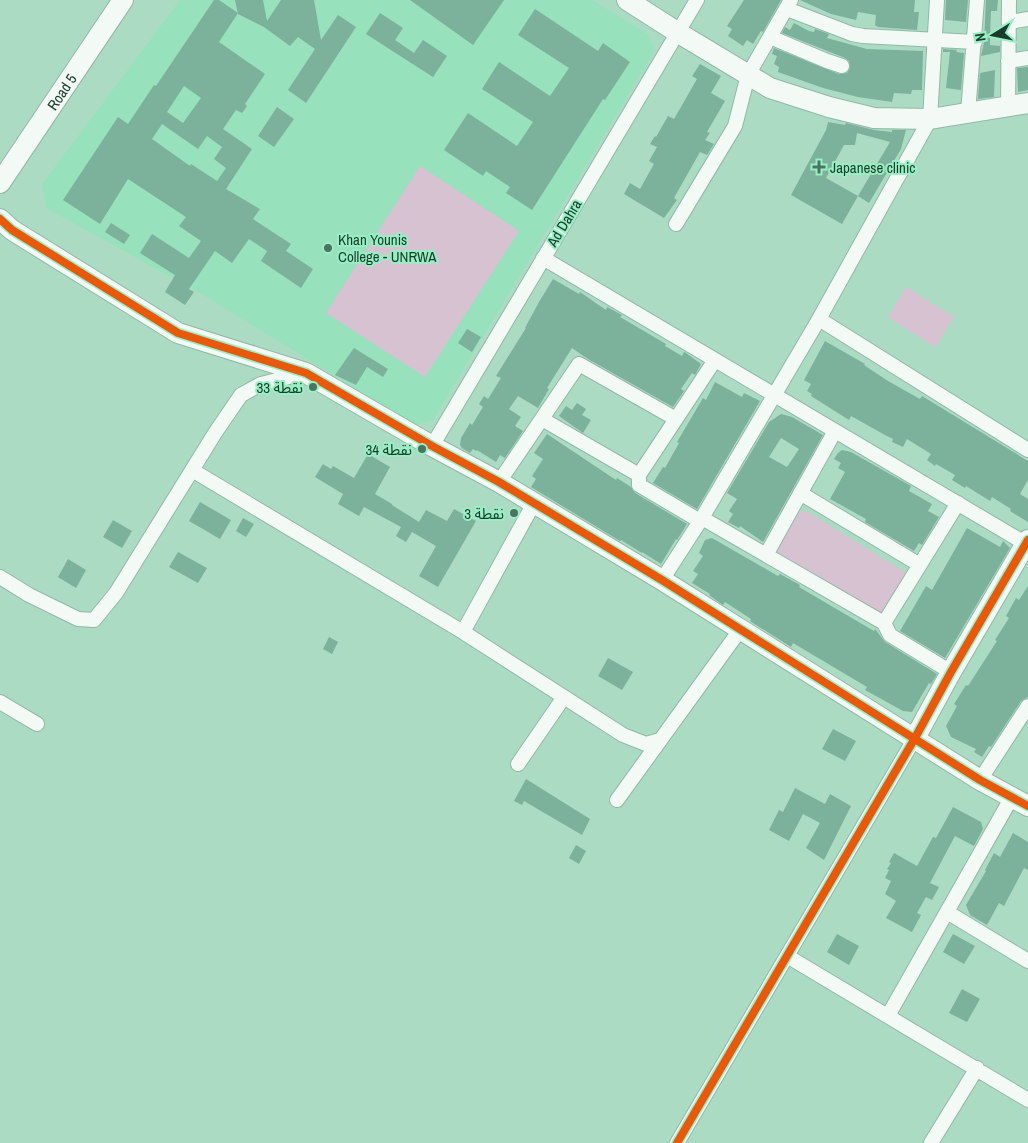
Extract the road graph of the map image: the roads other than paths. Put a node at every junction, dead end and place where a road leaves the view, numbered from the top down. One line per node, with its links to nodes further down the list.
1 (124, 0): 22 (street, Road 5)
2 (627, 0): 10 (street)
3 (697, 0): 10 (street, Ad Dahra)
4 (937, 0): 12 (street)
5 (977, 0): 13 (street)
6 (1009, 0): 9 (street)
7 (789, 4): 11 (street); 12 (street)
8 (1028, 19): 9 (street)
9 (1010, 22): 15 (street)
10 (677, 32): 17 (street); 25 (street, Ad Dahra)
11 (770, 37): 16 (street); 17 (street)
12 (934, 39): 13 (street); 21 (street)
13 (975, 42): 20 (street)
14 (1028, 58): 15 (street)
15 (1008, 60): 19 (street)
16 (842, 66)
17 (748, 75): 21 (street); 24 (street)
18 (1028, 103): 19 (street)
19 (1008, 107): 20 (street)
20 (968, 114): 21 (street)
21 (930, 119): 26 (street)
22 (0, 183)
23 (0, 219): 28 (street)
24 (676, 224)
25 (543, 258): 27 (street); 33 (street, Ad Dahra)
26 (819, 319): 29 (street); 34 (street)
27 (715, 360): 29 (street); 30 (street)
28 (306, 373): 33 (street); 35 (street)
29 (774, 394): 32 (street); 41 (street)
30 (676, 419): 31 (street); 36 (street)
31 (542, 420): 36 (street); 37 (street)
32 (835, 430): 38 (street); 40 (street)
33 (432, 446): 37 (street)
34 (1028, 450)
35 (192, 470): 45 (street); 49 (street)
36 (639, 475): 41 (street)
37 (499, 482): 39 (street)
38 (800, 493): 43 (street); 44 (street)
39 (534, 503): 46 (street); 49 (street)
40 (958, 503): 42 (street); 44 (street)
41 (701, 519): 43 (street); 46 (street)
42 (1027, 543): 50 (street)
43 (766, 555): 47 (street)
44 (920, 565): 47 (street)
45 (0, 577)
46 (662, 580): 48 (street)
47 (884, 623): 50 (street)
48 (740, 630): 55 (street); 56 (street)
49 (462, 632): 51 (street)
50 (951, 672): 55 (street)
51 (564, 697): 56 (street); 57 (street)
52 (0, 702): 54 (street)
53 (1027, 710): 58 (street)
54 (37, 724)
55 (915, 738): 58 (street); 62 (street)
56 (660, 740): 59 (street)
57 (518, 764)
58 (980, 780): 60 (street)
59 (616, 800)
60 (1020, 802): 61 (street)
61 (946, 912): 63 (street); 64 (street)
62 (787, 956): 65 (street); 67 (street)
63 (1028, 961)
64 (889, 1014)
65 (977, 1068): 66 (street); 68 (street)
66 (1028, 1100)
67 (677, 1143)
68 (931, 1143)

